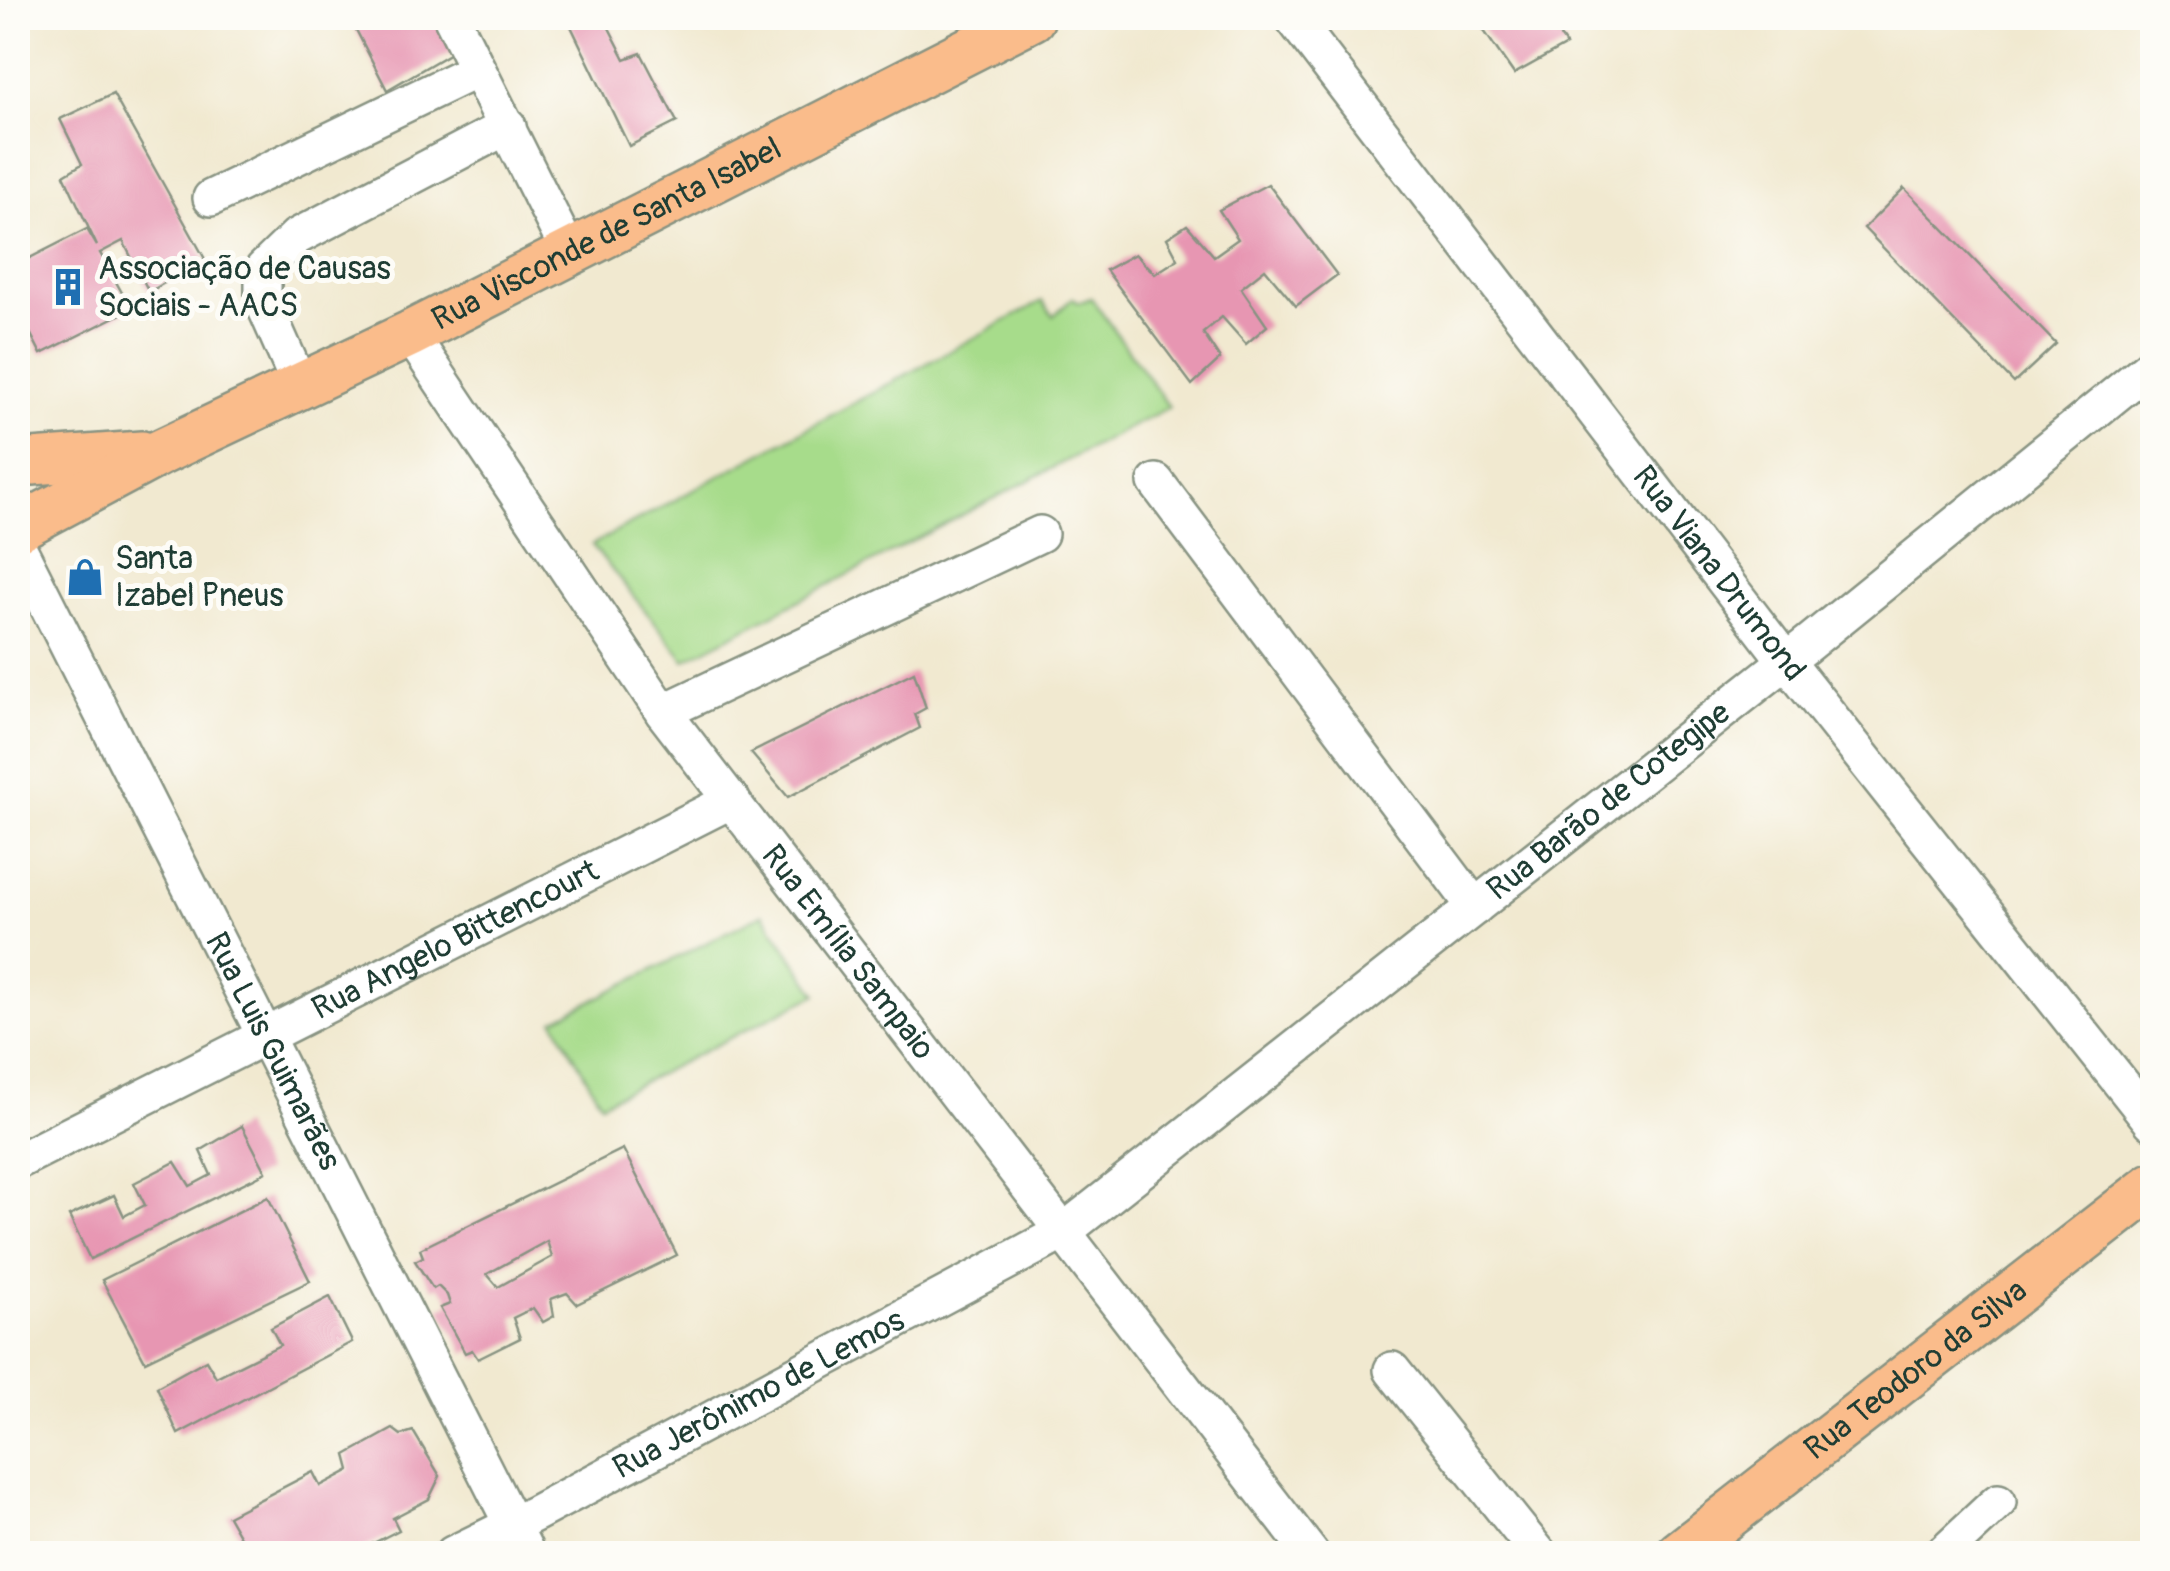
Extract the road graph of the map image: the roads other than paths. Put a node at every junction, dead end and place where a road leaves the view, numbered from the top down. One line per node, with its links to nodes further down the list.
1 (452, 18): 4 (street)
2 (1032, 18): 7 (main road, Rua Visconde de Santa Isabel)
3 (1293, 18): 17 (street, Rua Viana Drumond)
4 (476, 70): 5 (street); 6 (street)
5 (508, 126): 7 (street); 10 (street)
6 (211, 198)
7 (569, 252): 8 (main road, Rua Visconde de Santa Isabel)
8 (410, 334): 10 (main road, Rua Visconde de Santa Isabel); 18 (street, Rua Emília Sampaio)
9 (2152, 366): 17 (street, Rua Barão de Cotegipe)
10 (300, 386): 11 (main road, Rua Visconde de Santa Isabel)
11 (159, 453): 12 (main road); 14 (main road, Rua Visconde de Santa Isabel)
12 (18, 463)
13 (1156, 482): 20 (street)
14 (18, 528)
15 (1040, 534): 18 (street)
16 (18, 547): 21 (street, Rua Luis Guimarães)
17 (1786, 661): 20 (street, Rua Barão de Cotegipe); 22 (street, Rua Viana Drumond)
18 (663, 712): 19 (street, Rua Emília Sampaio)
19 (732, 800): 21 (street, Rua Angelo Bittencourt); 25 (street, Rua Emília Sampaio)
20 (1475, 907): 25 (street, Rua Barão de Cotegipe)
21 (263, 1036): 23 (street, Rua Angelo Bittencourt); 28 (street, Rua Luis Guimarães)
22 (2152, 1122)
23 (18, 1161)
24 (2152, 1186): 32 (main road, Rua Teodoro da Silva)
25 (1062, 1232): 28 (street, Rua Jerônimo de Lemos); 30 (street, Rua Emília Sampaio)
26 (1392, 1370): 31 (street)
27 (1998, 1502): 33 (street)
28 (519, 1539): 29 (street, Rua Jerônimo de Lemos)
29 (453, 1554)
30 (1311, 1554)
31 (1540, 1554)
32 (1679, 1554)
33 (1942, 1554)

